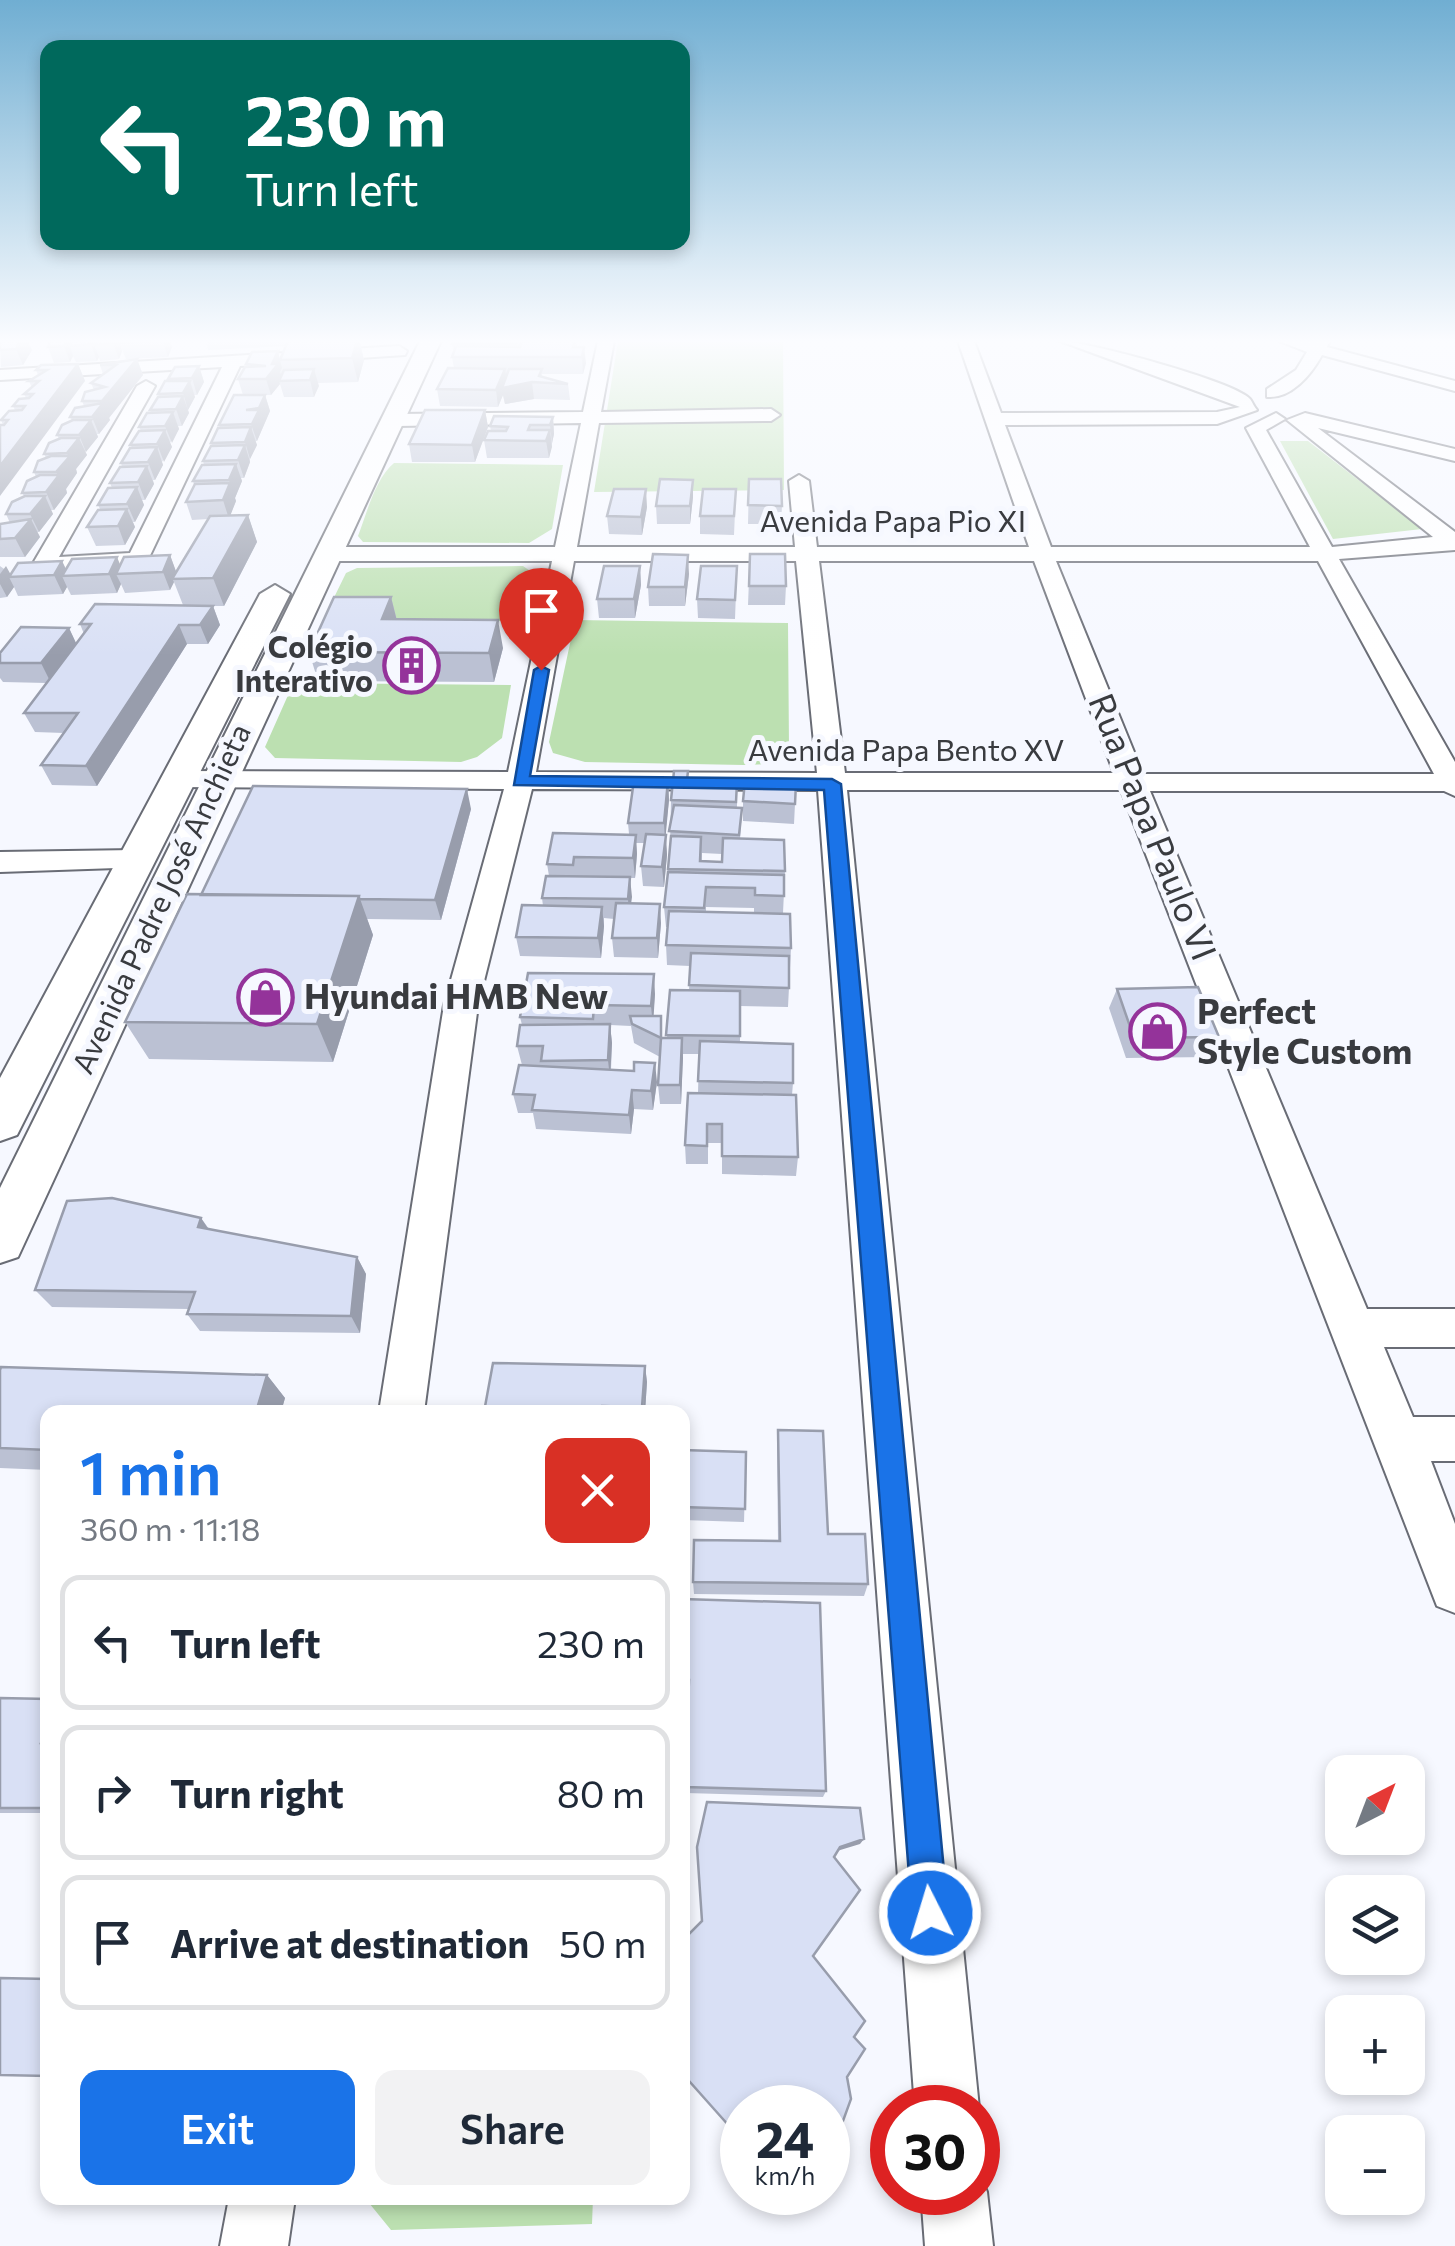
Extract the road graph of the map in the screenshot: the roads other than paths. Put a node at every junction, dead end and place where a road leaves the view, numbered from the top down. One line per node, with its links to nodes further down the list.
1 (111, 446): 2 (street)
2 (193, 446)
3 (384, 446): 15 (main road, Avenida Padre José Anchieta)
4 (583, 446): 14 (street)
5 (1005, 446): 13 (street, Rua Papa Paulo VI)
6 (1266, 446): 16 (street)
7 (1339, 446): 11 (street)
8 (1420, 446): 9 (street)
9 (1455, 455)
10 (799, 482): 12 (street)
11 (1454, 542): 16 (street, Avenida Papa Pio XI)
12 (806, 551): 13 (street, Avenida Papa Pio XI); 14 (street, Avenida Papa Pio XI); 21 (street)
13 (1042, 552): 16 (street, Avenida Papa Pio XI); 22 (street, Rua Papa Paulo VI)
14 (563, 553): 15 (street, Avenida Papa Pio XI); 20 (street)
15 (330, 554): 19 (main road, Avenida Padre José Anchieta)
16 (1324, 554): 18 (street)
17 (286, 571): 19 (main road, Avenida Padre José Anchieta)
18 (1453, 779): 22 (street, Avenida Papa Bento XV)
19 (197, 780): 20 (street, Avenida Papa Bento XV); 23 (main road, Avenida Padre José Anchieta); 26 (main road, Avenida Padre José Anchieta)
20 (520, 782): 21 (street, Avenida Papa Bento XV); 29 (street)
21 (832, 784): 22 (street, Avenida Papa Bento XV); 33 (street)
22 (1136, 784): 27 (street, Rua Papa Paulo VI)
23 (135, 860): 24 (street); 25 (main road, Avenida Padre José Anchieta)
24 (0, 862)
25 (0, 1122)
26 (0, 1241)
27 (1352, 1328): 28 (street); 30 (street, Rua Papa Paulo VI)
28 (1455, 1328)
29 (403, 1405)
30 (1400, 1439): 31 (street); 32 (street, Rua Papa Paulo VI)
31 (1455, 1439)
32 (1455, 1588)
33 (945, 2085)
34 (261, 2205): 36 (street)
35 (956, 2215): 37 (street)
36 (254, 2246)
37 (959, 2246)

